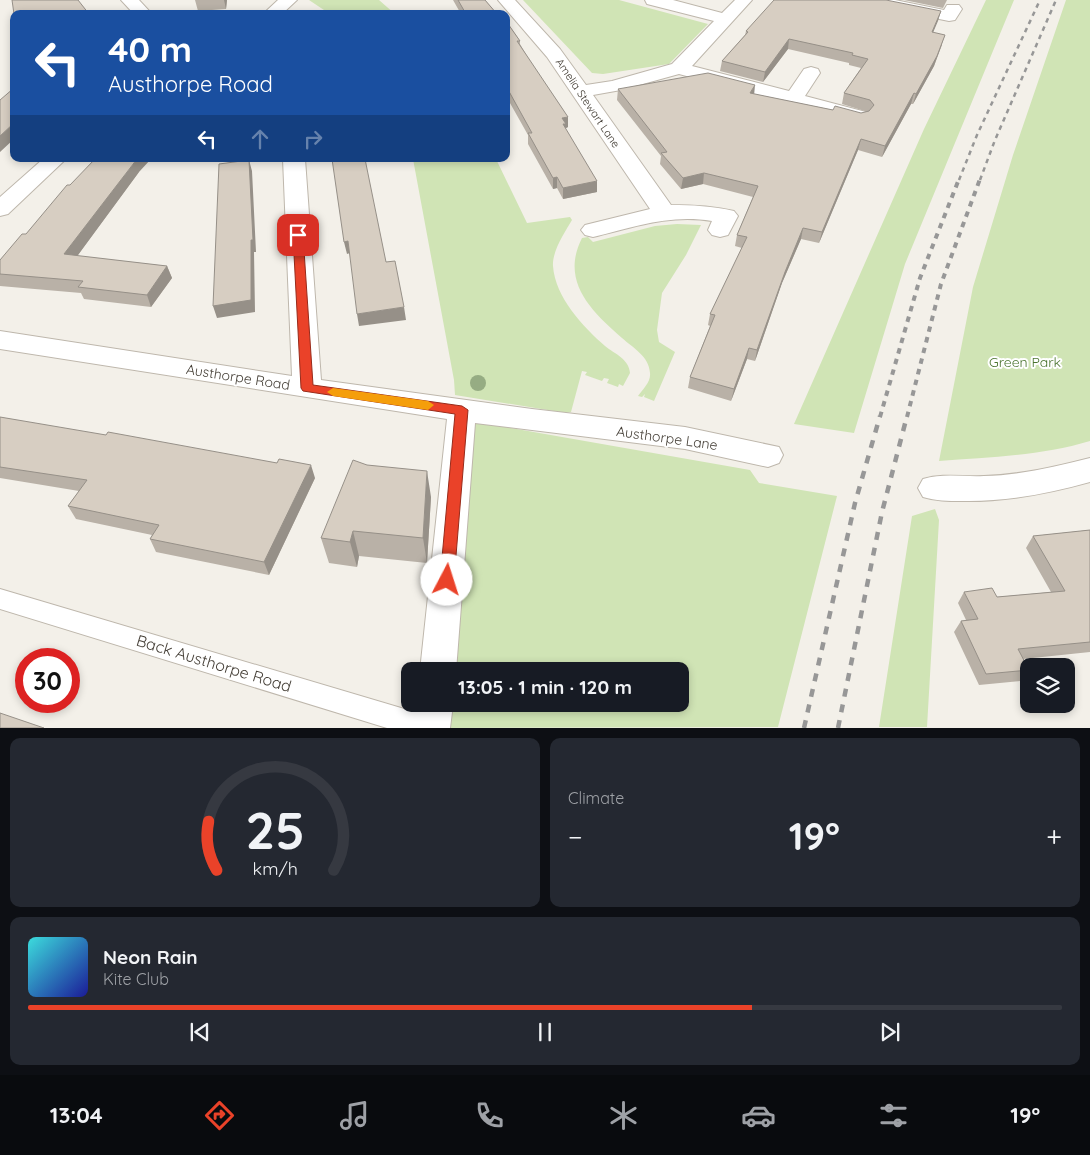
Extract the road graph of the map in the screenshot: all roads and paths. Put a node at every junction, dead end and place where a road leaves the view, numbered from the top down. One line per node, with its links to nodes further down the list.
1 (130, 0): 7 (street)
2 (289, 0): 8 (street)
3 (506, 0): 13 (street, Amelia Stewart Lane)
4 (653, 0): 10 (street)
5 (744, 0): 10 (street)
6 (870, 0): 9 (street)
7 (140, 10)
8 (276, 10)
9 (948, 17)
10 (726, 19): 11 (street)
11 (679, 68): 13 (street); 14 (street)
12 (811, 73): 14 (street)
13 (580, 92): 19 (street, Amelia Stewart Lane)
14 (793, 99): 15 (street)
15 (859, 116)
16 (52, 162): 18 (street)
17 (294, 162): 23 (street)
18 (0, 209)
19 (664, 212): 20 (street); 21 (street)
20 (593, 230)
21 (720, 230)
22 (0, 340): 23 (street, Austhorpe Road)
23 (307, 388): 24 (street, Austhorpe Road)
24 (474, 412): 25 (street, Austhorpe Road); 30 (street)
25 (566, 424): 26 (street, Austhorpe Lane)
26 (768, 455)
27 (1090, 470): 28 (street)
28 (934, 488)
29 (0, 599): 32 (lane, Back Austhorpe Road)
30 (439, 662)
31 (433, 712): 33 (street)
32 (428, 728)
33 (431, 728)

